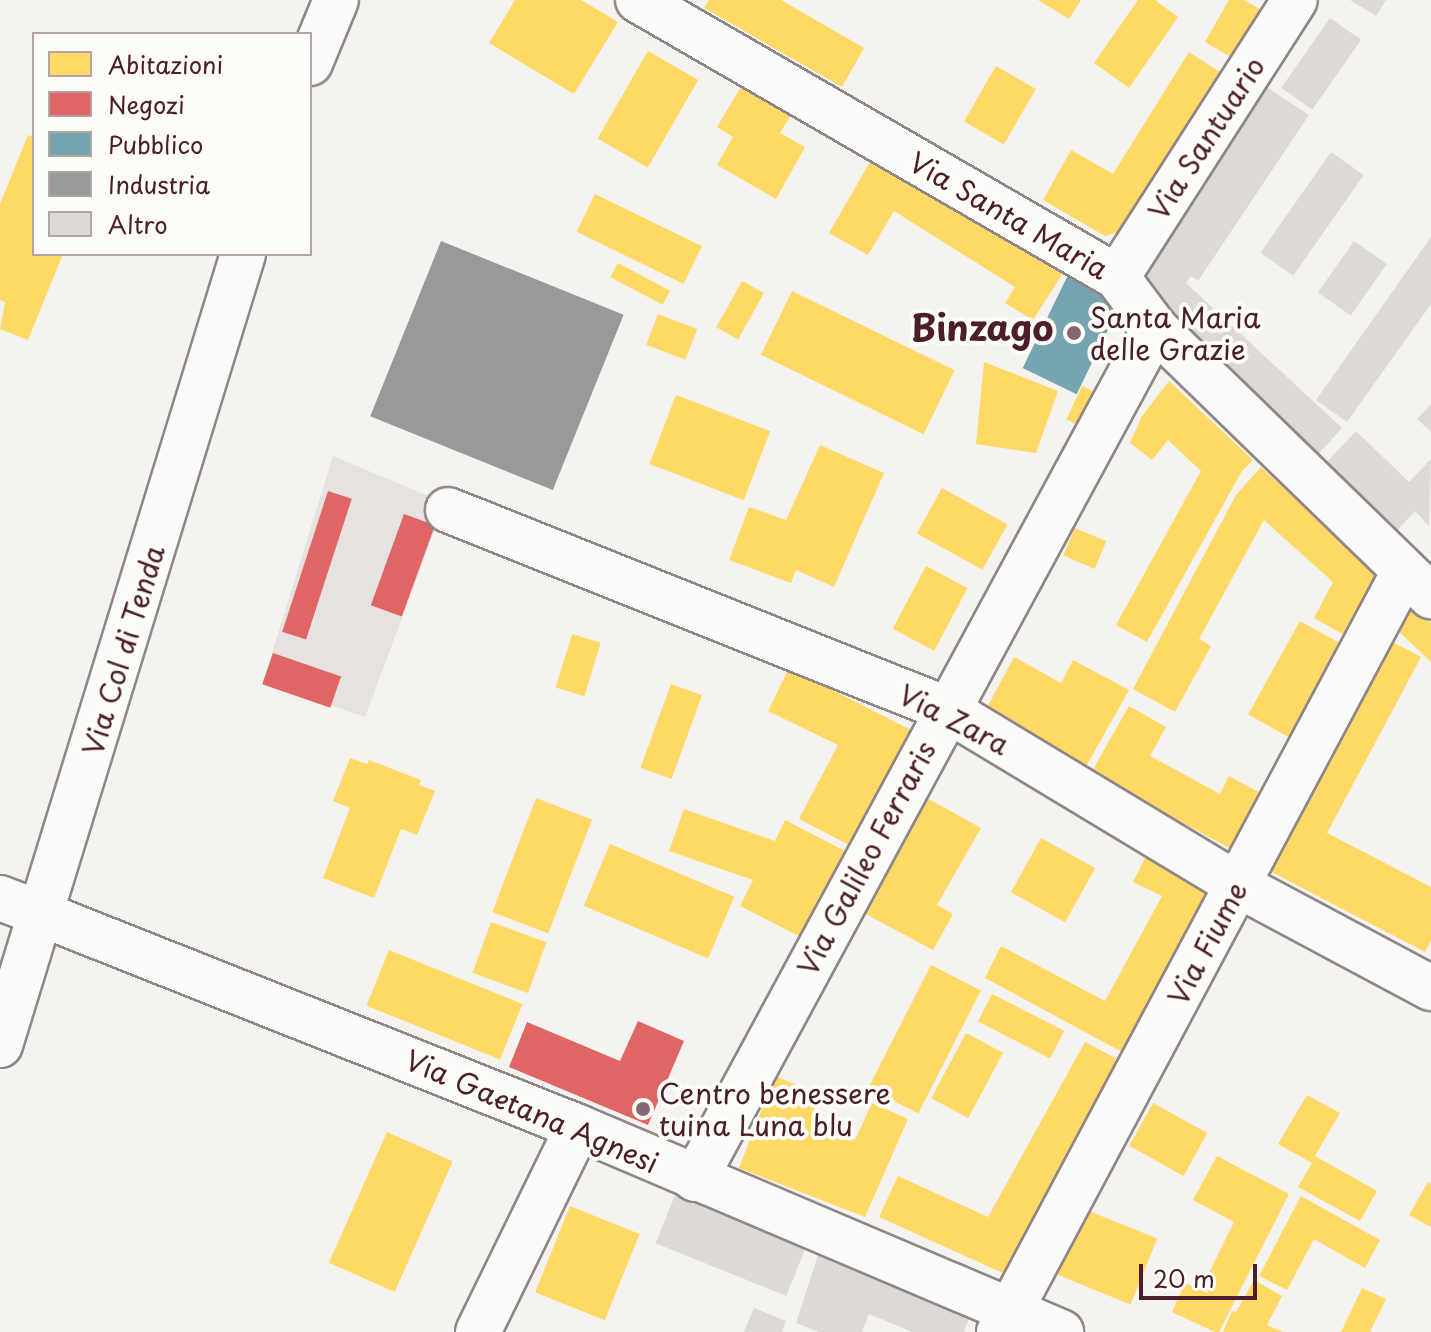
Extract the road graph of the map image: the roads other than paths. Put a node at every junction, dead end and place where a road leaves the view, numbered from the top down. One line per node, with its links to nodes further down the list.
1 (336, 0): 4 (street)
2 (638, 0): 6 (street, Via Santa Maria)
3 (1295, 0): 6 (street, Via Santuario)
4 (312, 58)
5 (242, 256): 12 (street, Via Col di Tenda)
6 (1117, 277): 7 (street, Via Santa Maria)
7 (1155, 328): 9 (street, Via Santa Maria); 10 (street, Via Galileo Ferraris)
8 (448, 510): 10 (street, Via Zara)
9 (1418, 584): 11 (street, Via Fiume)
10 (946, 709): 11 (street, Via Zara); 16 (street, Via Galileo Ferraris)
11 (1238, 885): 13 (street, Via Zara); 17 (street, Via Fiume)
12 (20, 906): 14 (street, Via Col di Tenda); 15 (street, Via Gaetana Agnesi)
13 (1431, 988)
14 (0, 1045)
15 (578, 1127): 16 (street, Via Gaetana Agnesi); 18 (street)
16 (695, 1179): 17 (street, Via Gaetana Agnesi)
17 (1004, 1322): 19 (street, Via Gaetana Agnesi)
18 (478, 1332)
19 (1061, 1332)

